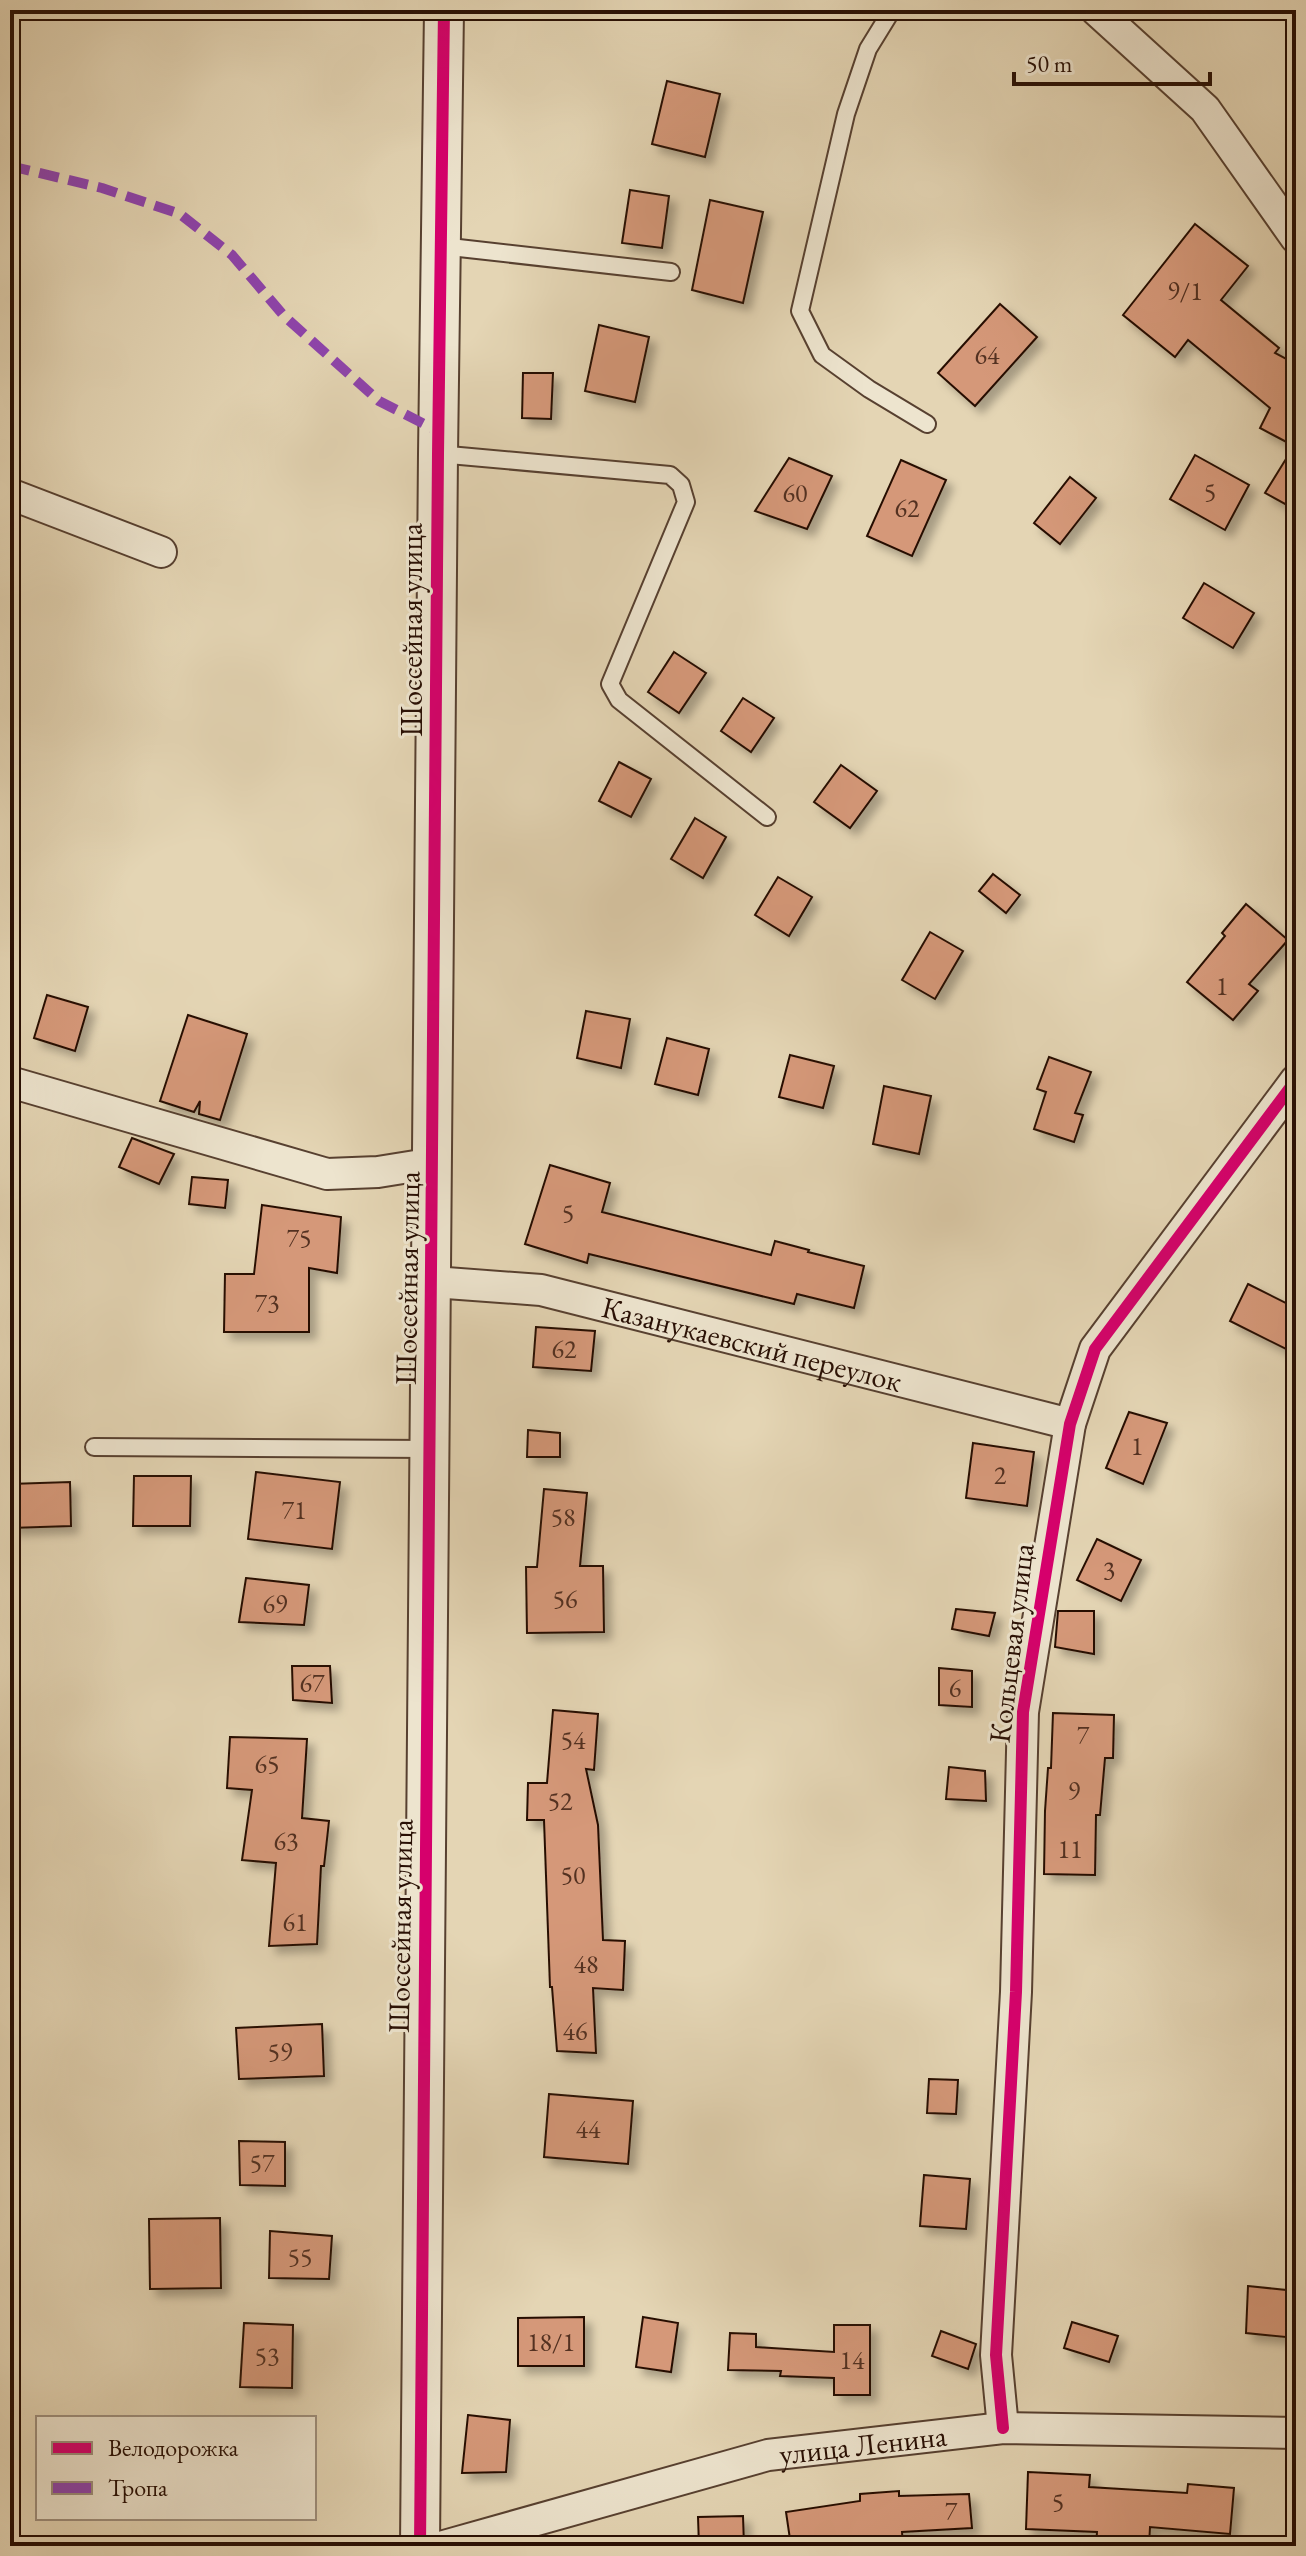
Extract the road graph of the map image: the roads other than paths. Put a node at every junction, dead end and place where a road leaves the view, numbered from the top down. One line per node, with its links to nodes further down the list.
1 (444, 10): 5 (street, Шоссейная улица)
2 (892, 10): 7 (lane)
3 (1096, 10): 4 (street)
4 (1296, 238)
5 (441, 246): 6 (lane); 8 (street, Шоссейная улица)
6 (671, 272)
7 (927, 424)
8 (438, 454): 11 (lane); 14 (street, Шоссейная улица)
9 (10, 494): 10 (street)
10 (161, 552)
11 (767, 817)
12 (1296, 1080): 16 (street, Кольцевая улица)
13 (10, 1082): 14 (street)
14 (434, 1163): 15 (street, Шоссейная улица)
15 (433, 1282): 16 (street, Казанукаевский переулок); 18 (street, Шоссейная улица)
16 (1070, 1424): 19 (street, Кольцевая улица)
17 (94, 1447): 18 (lane)
18 (431, 1449): 21 (street, Шоссейная улица)
19 (1003, 2428): 20 (street, улица Ленина); 22 (street, улица Ленина)
20 (1296, 2433)
21 (420, 2546)
22 (444, 2546)

